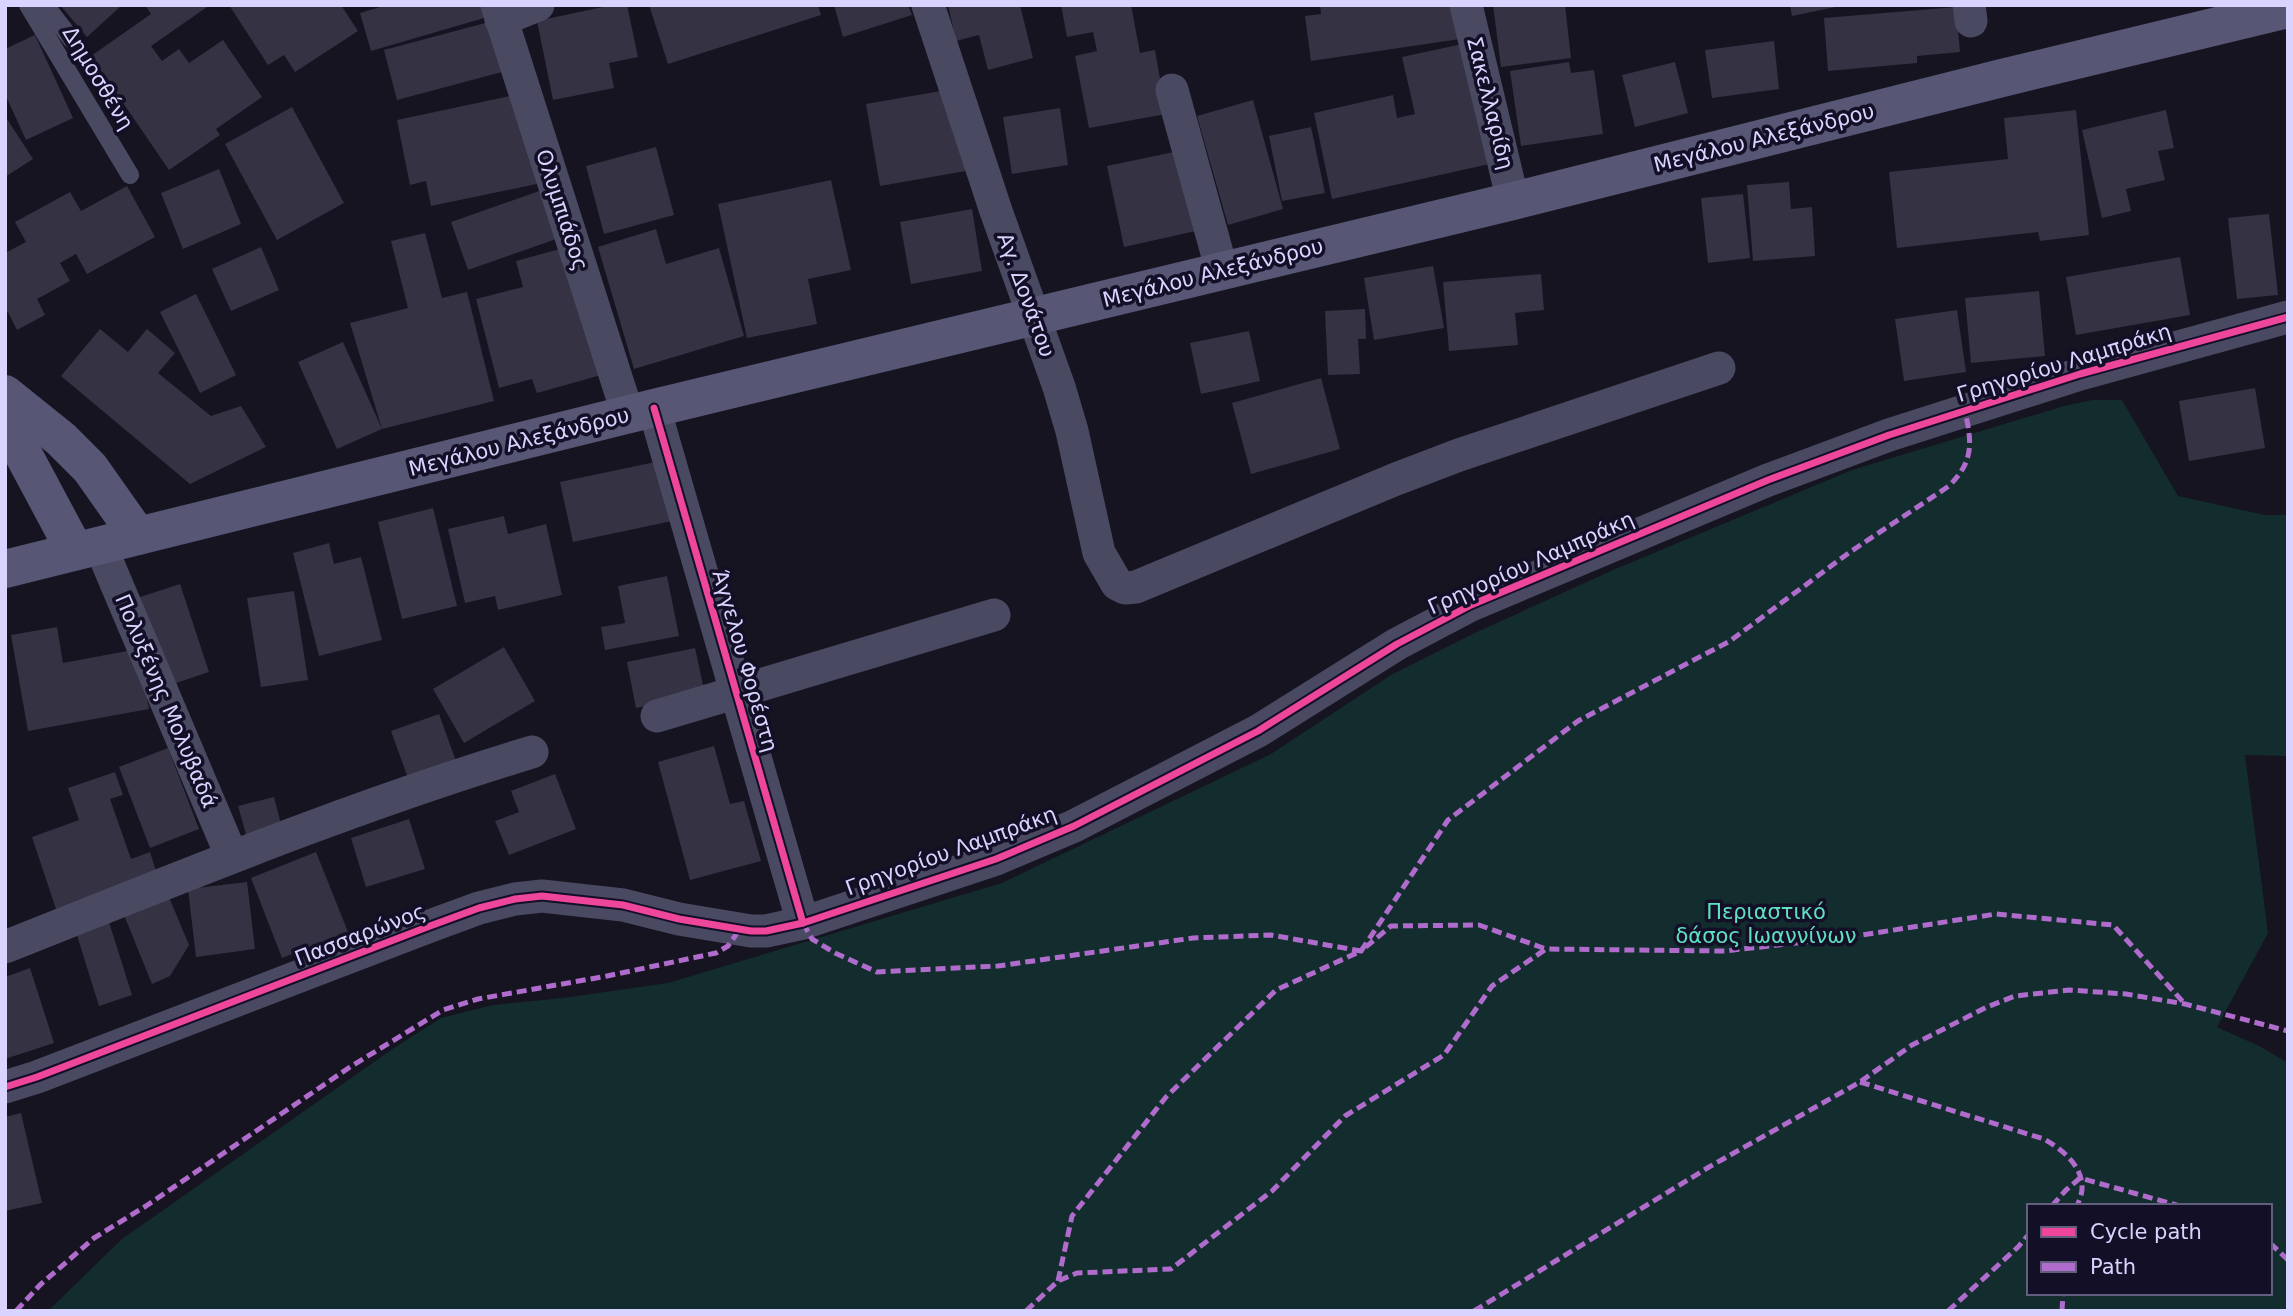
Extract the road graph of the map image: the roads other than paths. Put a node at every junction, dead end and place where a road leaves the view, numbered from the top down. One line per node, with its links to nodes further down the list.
1 (28, 5): 10 (lane, Δημοσθένη)
2 (46, 5): 8 (lane)
3 (538, 5): 7 (street)
4 (928, 5): 13 (street, Αγ. Δονάτου)
5 (1466, 5): 11 (street, Σακελλαρίδη)
6 (2288, 9): 11 (main road, Μεγάλου Αλεξάνδρου)
7 (499, 12): 17 (street, Ολυμπιάδος)
8 (72, 40)
9 (1172, 90): 12 (street)
10 (130, 175)
11 (1513, 201): 12 (main road, Μεγάλου Αλεξάνδρου)
12 (1222, 271): 13 (main road, Μεγάλου Αλεξάνδρου)
13 (1034, 317): 15 (street, Αγ. Δονάτου); 17 (main road, Μεγάλου Αλεξάνδρου)
14 (2288, 317): 27 (street, Γρηγορίου Λαμπράκη)
15 (1720, 368)
16 (5, 394): 19 (main road)
17 (641, 412): 19 (main road, Μεγάλου Αλεξάνδρου); 23 (street, Άγγελου Φορέστη)
18 (5, 421): 20 (main road)
19 (138, 536): 20 (main road, Μεγάλου Αλεξάνδρου)
20 (88, 548): 21 (main road, Μεγάλου Αλεξάνδρου); 26 (street, Πολυξένης Μολυβαδά)
21 (5, 569)
22 (994, 615): 23 (street)
23 (736, 693): 24 (street); 27 (street, Άγγελου Φορέστη)
24 (657, 716)
25 (533, 752): 26 (street)
26 (232, 858): 29 (street)
27 (803, 923): 28 (street, Γρηγορίου Λαμπράκη)
28 (740, 929): 30 (street, Πασσαρώνος)
29 (5, 947)
30 (5, 1087)

